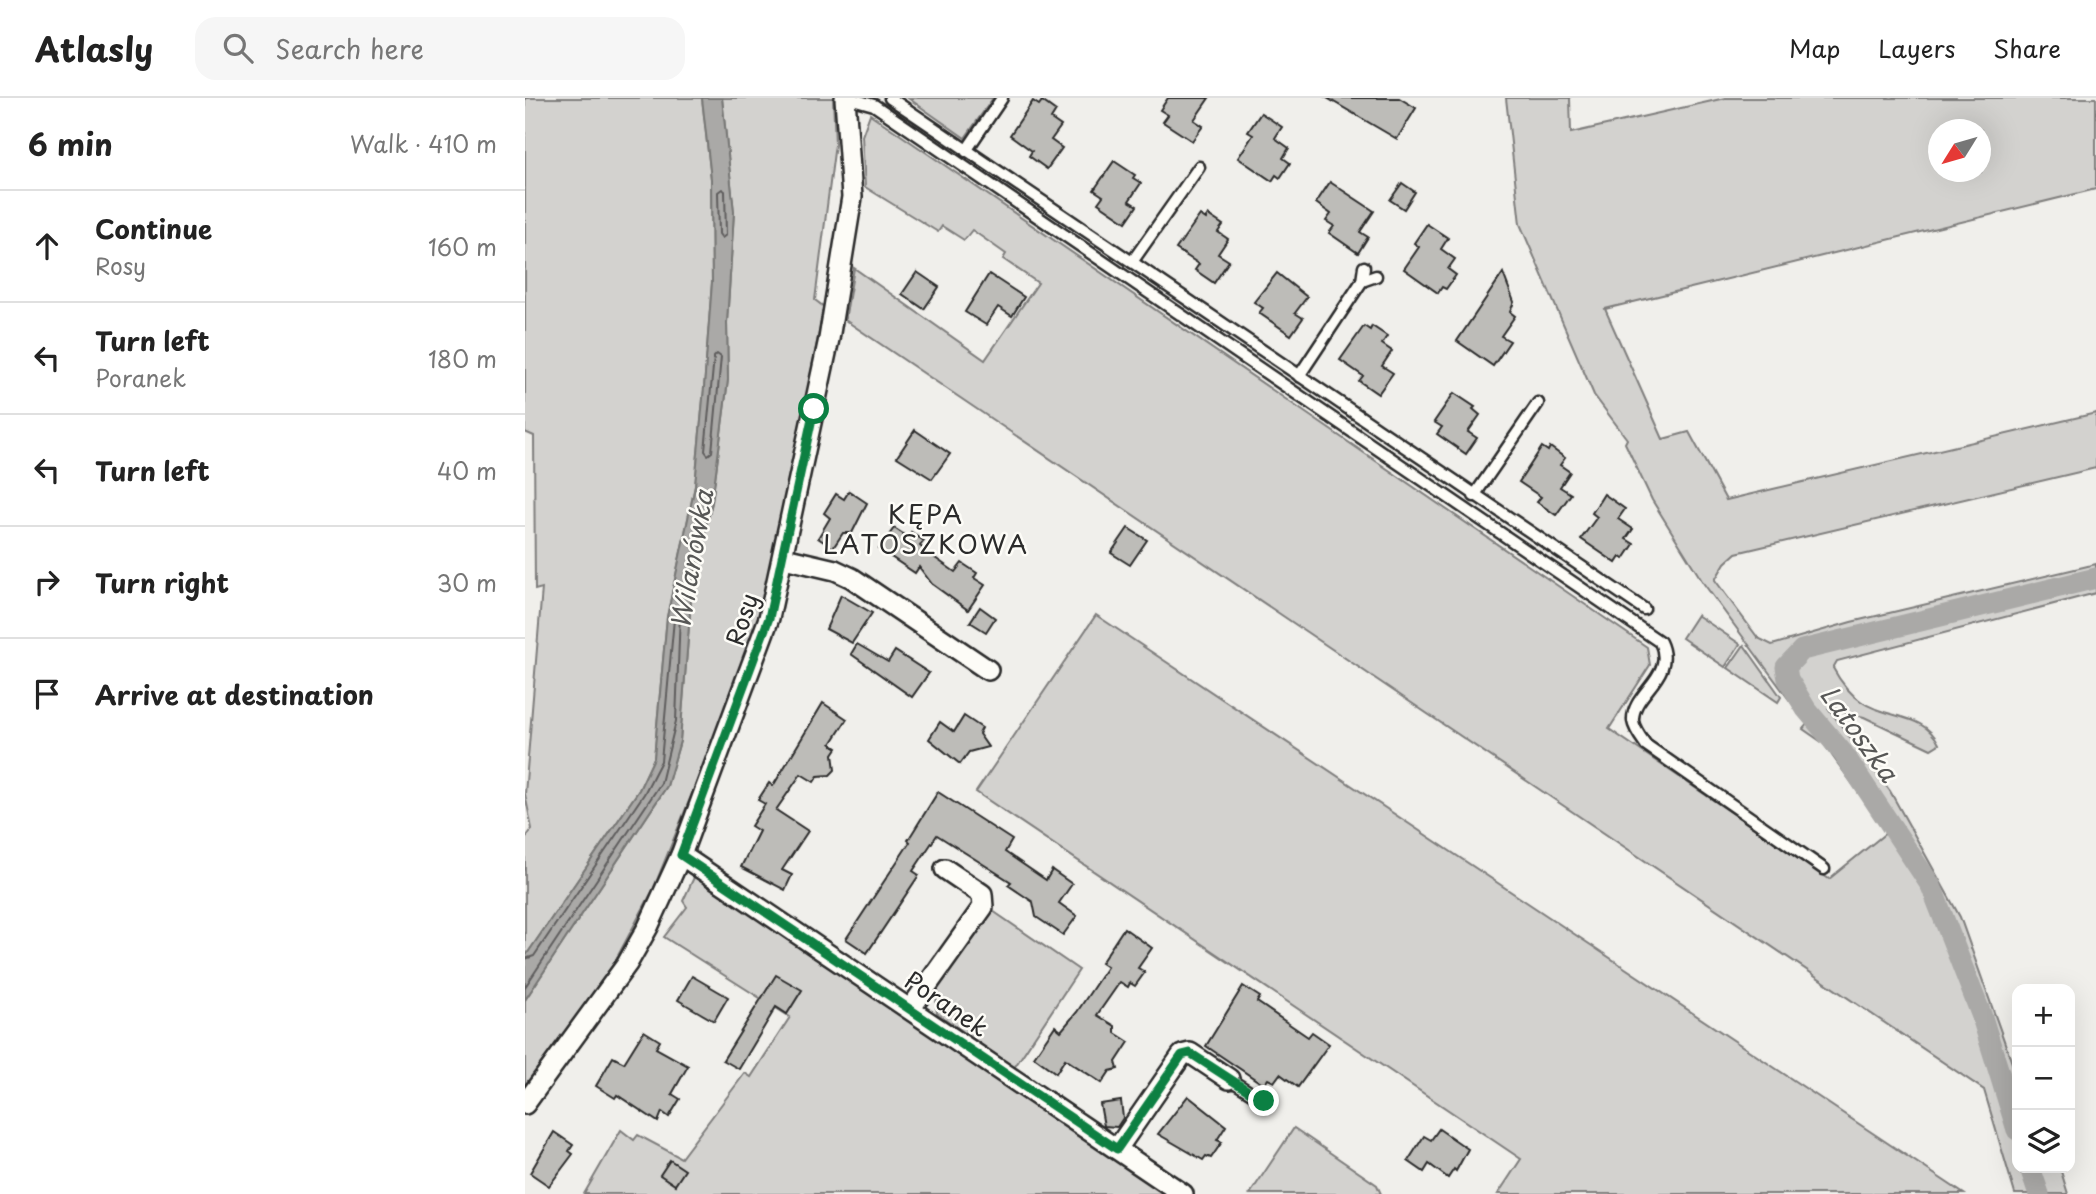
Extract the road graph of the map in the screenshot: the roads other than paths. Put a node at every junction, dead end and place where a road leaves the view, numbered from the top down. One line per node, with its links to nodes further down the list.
1 (847, 98): 13 (street, Rosy); 18 (lane)
2 (890, 98): 4 (lane)
3 (1002, 98): 4 (lane)
4 (966, 151): 6 (lane)
5 (1199, 167): 6 (lane)
6 (1132, 262): 10 (lane)
7 (1364, 267): 9 (lane)
8 (1376, 276): 9 (lane)
9 (1363, 281): 10 (lane)
10 (1299, 376): 12 (lane)
11 (1538, 403): 12 (lane)
12 (1474, 496): 14 (lane)
13 (784, 558): 15 (street); 16 (street, Rosy)
14 (1644, 610)
15 (988, 670)
16 (681, 855): 19 (street, Poranek); 22 (street, Rosy)
17 (945, 869): 19 (street)
18 (1824, 869)
19 (911, 1008): 23 (street, Poranek)
20 (1229, 1079): 21 (lane); 23 (street)
21 (1264, 1101)
22 (525, 1104)
23 (1117, 1149): 24 (street, Poranek)
24 (1183, 1194)

